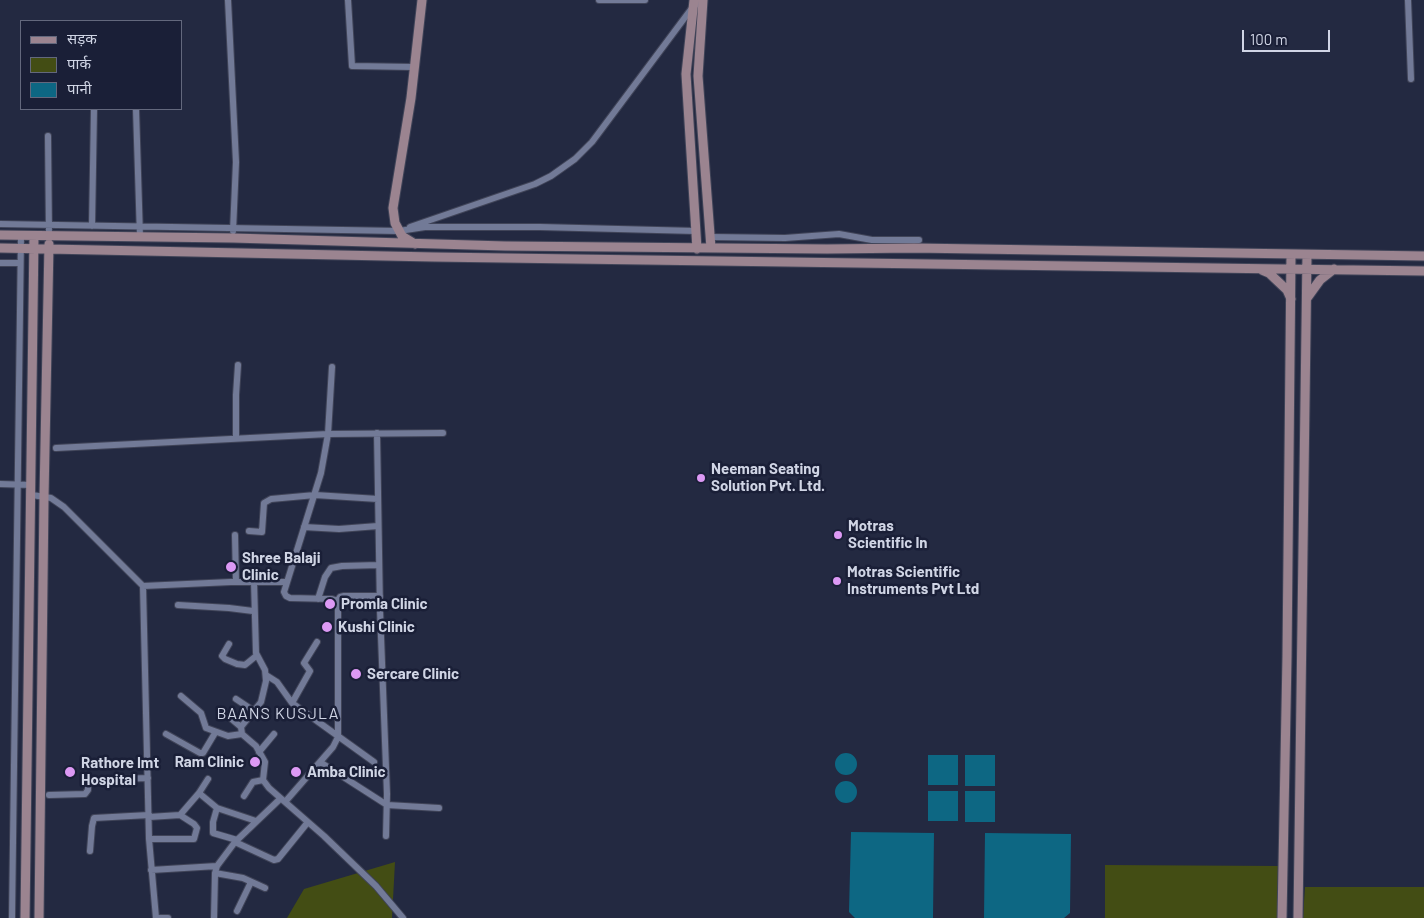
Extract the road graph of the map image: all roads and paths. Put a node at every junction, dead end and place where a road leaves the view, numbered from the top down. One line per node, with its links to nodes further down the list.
1 (228, 0): 18 (street)
2 (348, 0): 9 (street)
3 (422, 0): 9 (main road)
4 (599, 0): 5 (street)
5 (646, 0)
6 (702, 0): 8 (street); 26 (main road)
7 (1408, 0): 10 (street)
8 (693, 4): 19 (street); 20 (main road)
9 (414, 66): 19 (main road)
10 (1411, 79)
11 (94, 110): 16 (street)
12 (136, 110): 17 (street)
13 (48, 136): 15 (street)
14 (0, 224): 15 (street)
15 (49, 225): 16 (street); 24 (street)
16 (92, 226): 17 (street)
17 (140, 227): 18 (street); 25 (street)
18 (234, 228): 19 (street); 27 (street)
19 (399, 230): 20 (street); 29 (main road)
20 (696, 231): 32 (main road)
21 (0, 235): 22 (main road)
22 (21, 235): 23 (main road); 35 (street)
23 (34, 236): 24 (main road); 36 (main road)
24 (49, 236): 25 (main road); 37 (main road)
25 (140, 237): 27 (main road)
26 (710, 237): 28 (street); 33 (main road)
27 (233, 238): 29 (main road)
28 (919, 240)
29 (416, 244): 30 (main road); 42 (main road)
30 (457, 246): 32 (main road); 40 (main road)
31 (0, 248): 35 (main road)
32 (697, 248): 33 (main road)
33 (711, 248): 34 (main road)
34 (914, 248): 38 (main road); 45 (main road)
35 (20, 249): 36 (main road); 44 (street)
36 (34, 249): 37 (main road); 62 (main road)
37 (49, 250): 42 (main road); 65 (main road)
38 (1291, 255): 39 (main road); 47 (main road)
39 (1307, 255): 41 (main road); 48 (main road)
40 (457, 256): 42 (main road); 45 (main road)
41 (1424, 256)
42 (434, 257)
43 (0, 262): 44 (street)
44 (20, 263): 61 (street)
45 (914, 263): 46 (main road)
46 (1258, 268): 47 (main road); 51 (main road)
47 (1291, 269): 48 (main road); 51 (main road)
48 (1307, 269): 49 (main road); 52 (main road)
49 (1334, 269): 50 (main road); 52 (main road)
50 (1424, 271)
51 (1291, 299): 129 (main road)
52 (1306, 299): 130 (main road)
53 (238, 365): 58 (street)
54 (332, 367): 56 (street)
55 (443, 433): 57 (street)
56 (328, 434): 57 (street); 58 (street); 63 (street)
57 (376, 434): 66 (street)
58 (236, 438): 59 (street)
59 (56, 448)
60 (0, 484): 61 (street)
61 (18, 484): 62 (street); 122 (street)
62 (32, 484): 64 (main road)
63 (315, 495): 66 (street); 68 (street); 69 (street)
64 (32, 496): 65 (street); 123 (main road)
65 (44, 496): 75 (street); 124 (main road)
66 (378, 499): 67 (street)
67 (378, 526): 68 (street); 71 (street)
68 (304, 527): 74 (street)
69 (249, 531)
70 (235, 535): 73 (street)
71 (379, 565): 76 (street); 77 (street)
72 (254, 581): 73 (street); 74 (street); 80 (street)
73 (236, 582): 75 (street)
74 (287, 582): 77 (street)
75 (143, 586): 98 (street)
76 (380, 596): 78 (street); 105 (street)
77 (318, 599): 78 (street)
78 (338, 600): 94 (street)
79 (178, 605): 80 (street)
80 (253, 611): 83 (street)
81 (316, 642): 87 (street)
82 (229, 644): 83 (street)
83 (256, 656): 84 (street)
84 (266, 675): 87 (street); 88 (street)
85 (181, 696): 91 (street)
86 (236, 699): 88 (street)
87 (292, 703): 94 (street)
88 (254, 711): 90 (street)
89 (228, 716): 90 (street)
90 (242, 731): 91 (street); 95 (street)
91 (215, 732): 92 (street)
92 (166, 734)
93 (274, 734): 95 (street)
94 (338, 737): 96 (street); 97 (street)
95 (259, 752): 100 (street)
96 (320, 762): 104 (street); 105 (street)
97 (374, 762)
98 (148, 778): 102 (street); 109 (street)
99 (208, 779): 101 (street)
100 (263, 780): 103 (street); 104 (street)
101 (199, 793): 106 (street); 108 (street)
102 (49, 795)
103 (244, 796)
104 (283, 801): 110 (street); 111 (street)
105 (387, 805): 107 (street); 112 (street)
106 (217, 808): 110 (street); 114 (street)
107 (439, 808)
108 (180, 814): 109 (street); 113 (street)
109 (149, 816): 113 (street); 115 (street)
110 (256, 821): 114 (street)
111 (308, 822): 114 (street); 128 (street)
112 (386, 836)
113 (149, 840): 117 (street)
114 (236, 841): 116 (street)
115 (90, 851)
116 (217, 866): 117 (street); 118 (street)
117 (151, 870): 125 (street)
118 (215, 873): 119 (street); 127 (street)
119 (251, 882): 120 (street); 121 (street)
120 (265, 888)
121 (237, 911)
122 (12, 918)
123 (25, 918)
124 (39, 918)
125 (156, 918): 126 (street)
126 (168, 918)
127 (214, 918)
128 (403, 918)
129 (1282, 918)
130 (1298, 918)

